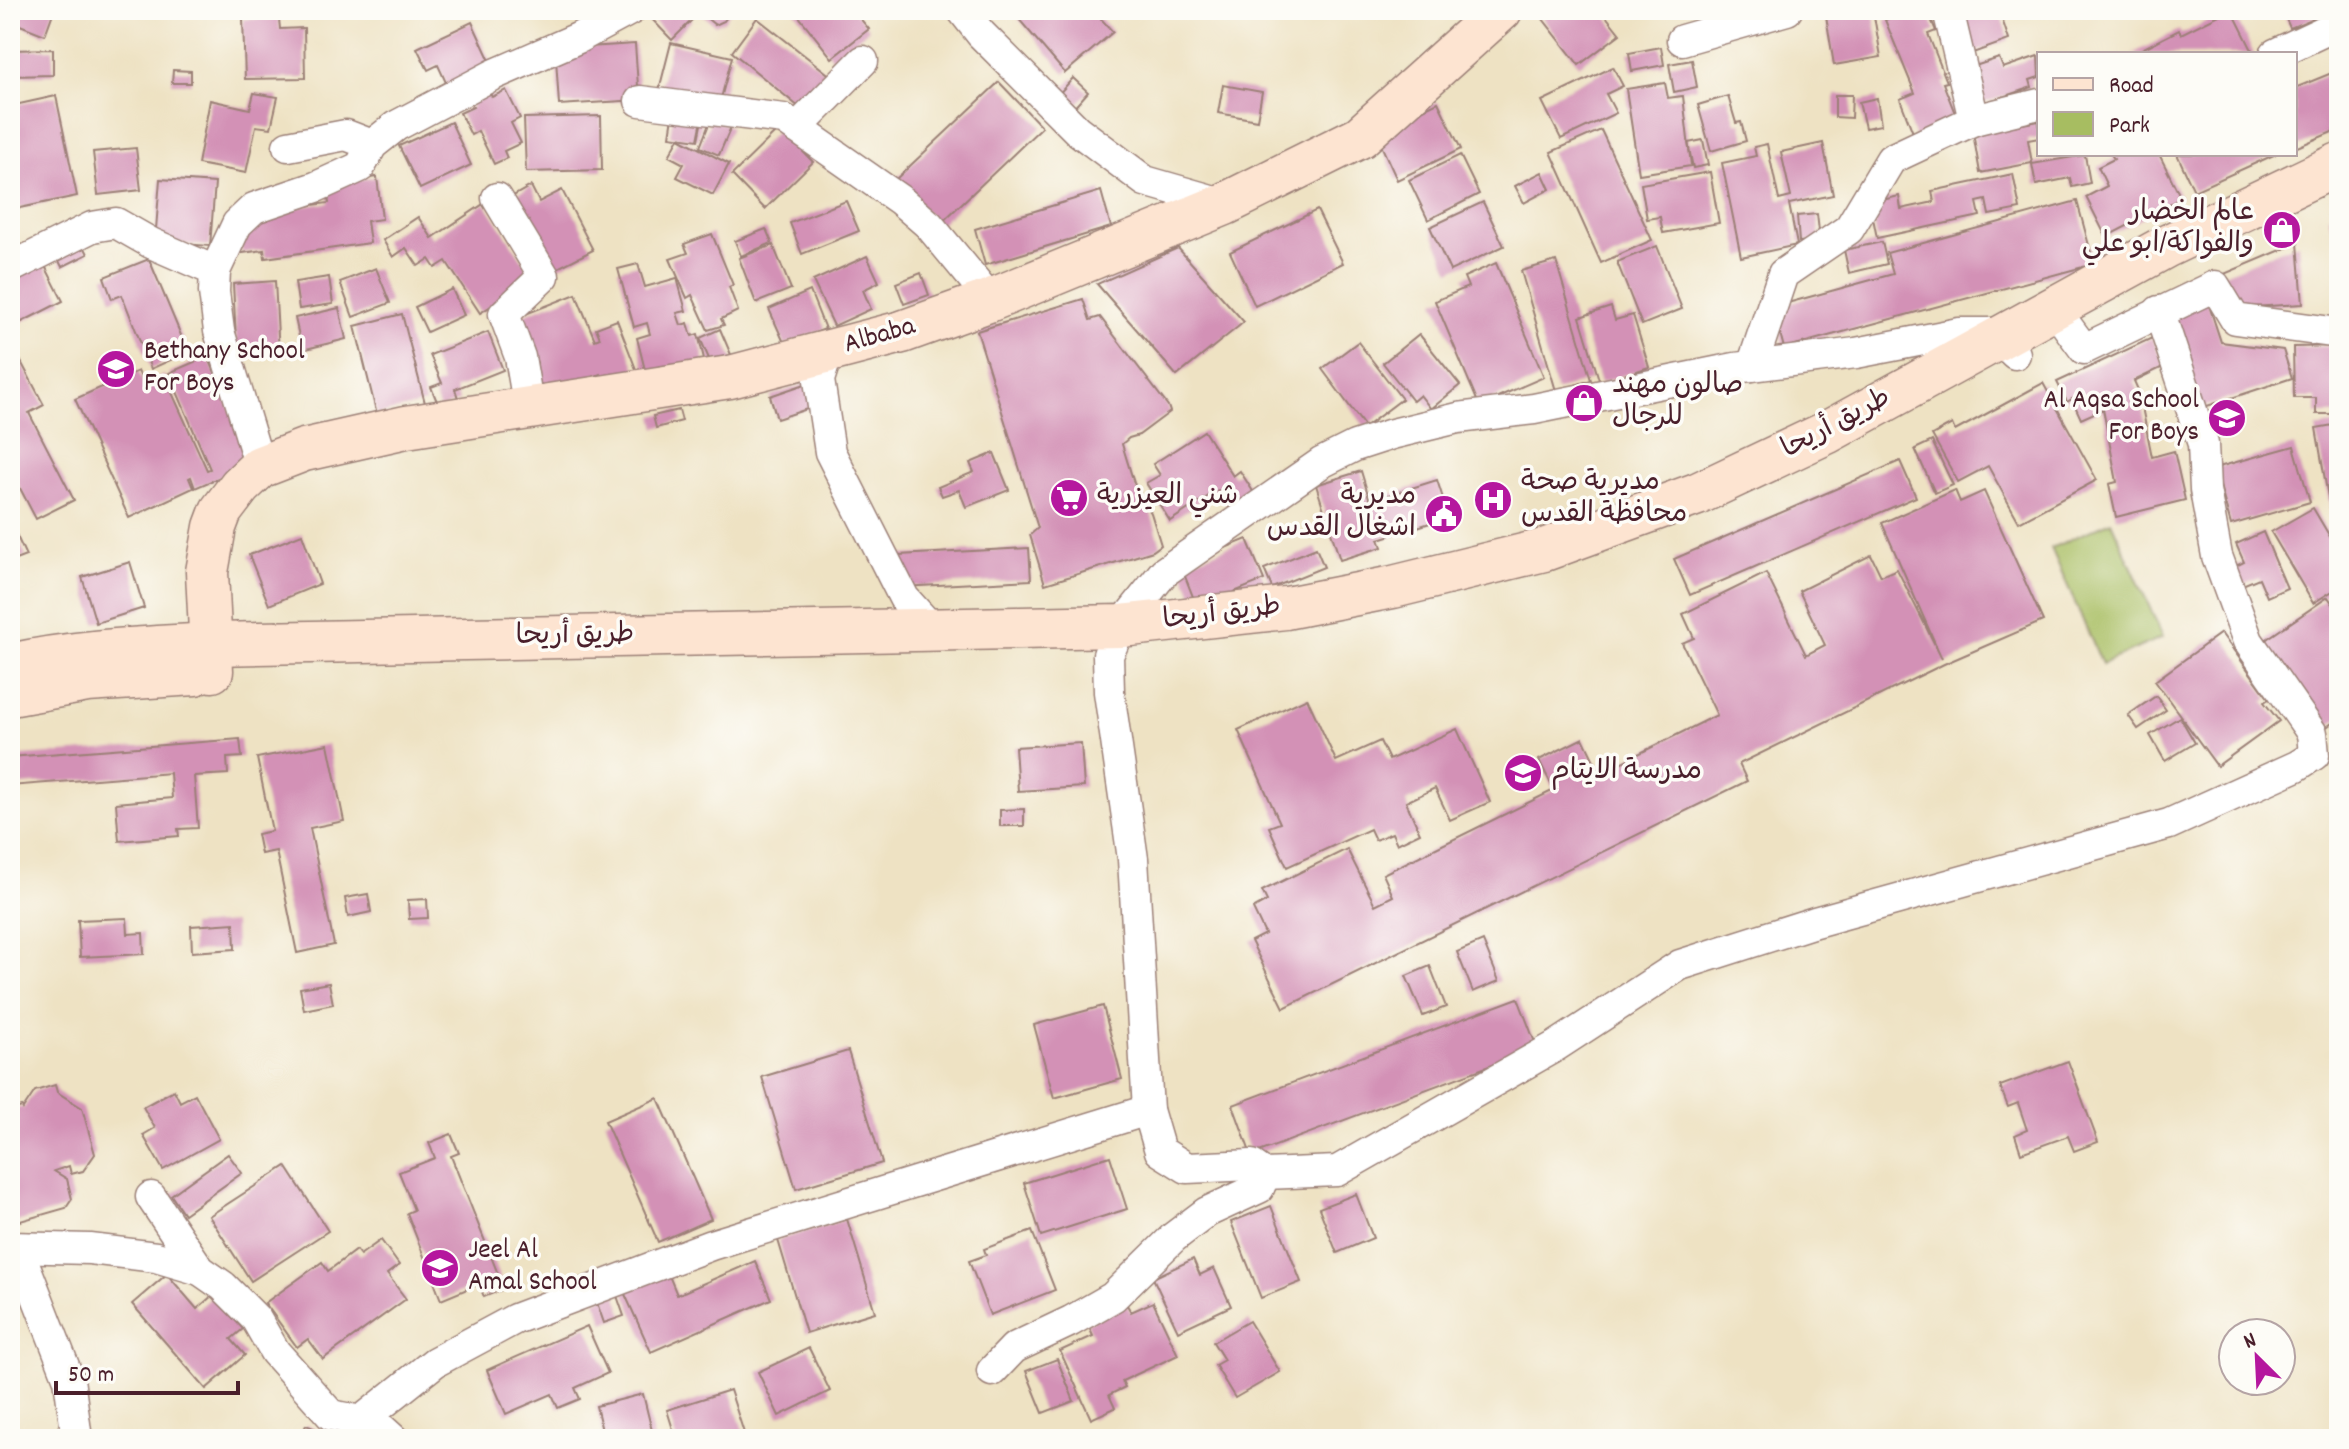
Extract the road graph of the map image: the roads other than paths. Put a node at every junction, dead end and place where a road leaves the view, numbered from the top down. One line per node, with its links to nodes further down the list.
1 (630, 10): 14 (street)
2 (962, 10): 19 (street)
3 (1501, 10): 19 (main road, Albaba)
4 (1787, 10): 7 (street)
5 (1948, 10): 12 (street)
6 (2339, 24): 8 (street)
7 (1682, 40)
8 (2279, 52)
9 (863, 61): 13 (street)
10 (640, 101): 13 (street)
11 (2037, 104): 12 (street)
12 (1974, 120): 28 (street)
13 (797, 128): 22 (street)
14 (372, 145): 15 (street); 21 (street)
15 (288, 146)
16 (2339, 164): 26 (main road, طريق أريحا)
17 (2339, 189): 24 (main road, طريق أريحا)
18 (497, 198): 29 (street)
19 (1225, 204): 22 (main road, Albaba)
20 (10, 268): 21 (street)
21 (215, 271): 30 (street)
22 (991, 300): 27 (main road, Albaba)
23 (2159, 311): 24 (street); 25 (street); 37 (street)
24 (2067, 326): 26 (main road, طريق أريحا)
25 (2339, 333)
26 (2007, 346): 28 (street); 32 (main road, طريق أريحا)
27 (828, 352): 29 (main road, Albaba); 31 (street)
28 (1752, 366): 32 (street)
29 (529, 409): 30 (main road, Albaba)
30 (260, 467): 33 (main road, Albaba)
31 (933, 630): 32 (main road, طريق أريحا); 33 (main road, طريق أريحا)
32 (1115, 640): 33 (main road, طريق أريحا); 36 (street)
33 (212, 658): 34 (main road, طريق أريحا); 35 (main road, طريق أريحا)
34 (10, 665)
35 (10, 695)
36 (1148, 1110): 37 (street); 42 (street)
37 (1265, 1174): 41 (street)
38 (151, 1197): 40 (street)
39 (14, 1247): 40 (street); 43 (street)
40 (200, 1270): 42 (street)
41 (992, 1371)
42 (361, 1421): 44 (street)
43 (77, 1439)
44 (393, 1439)

